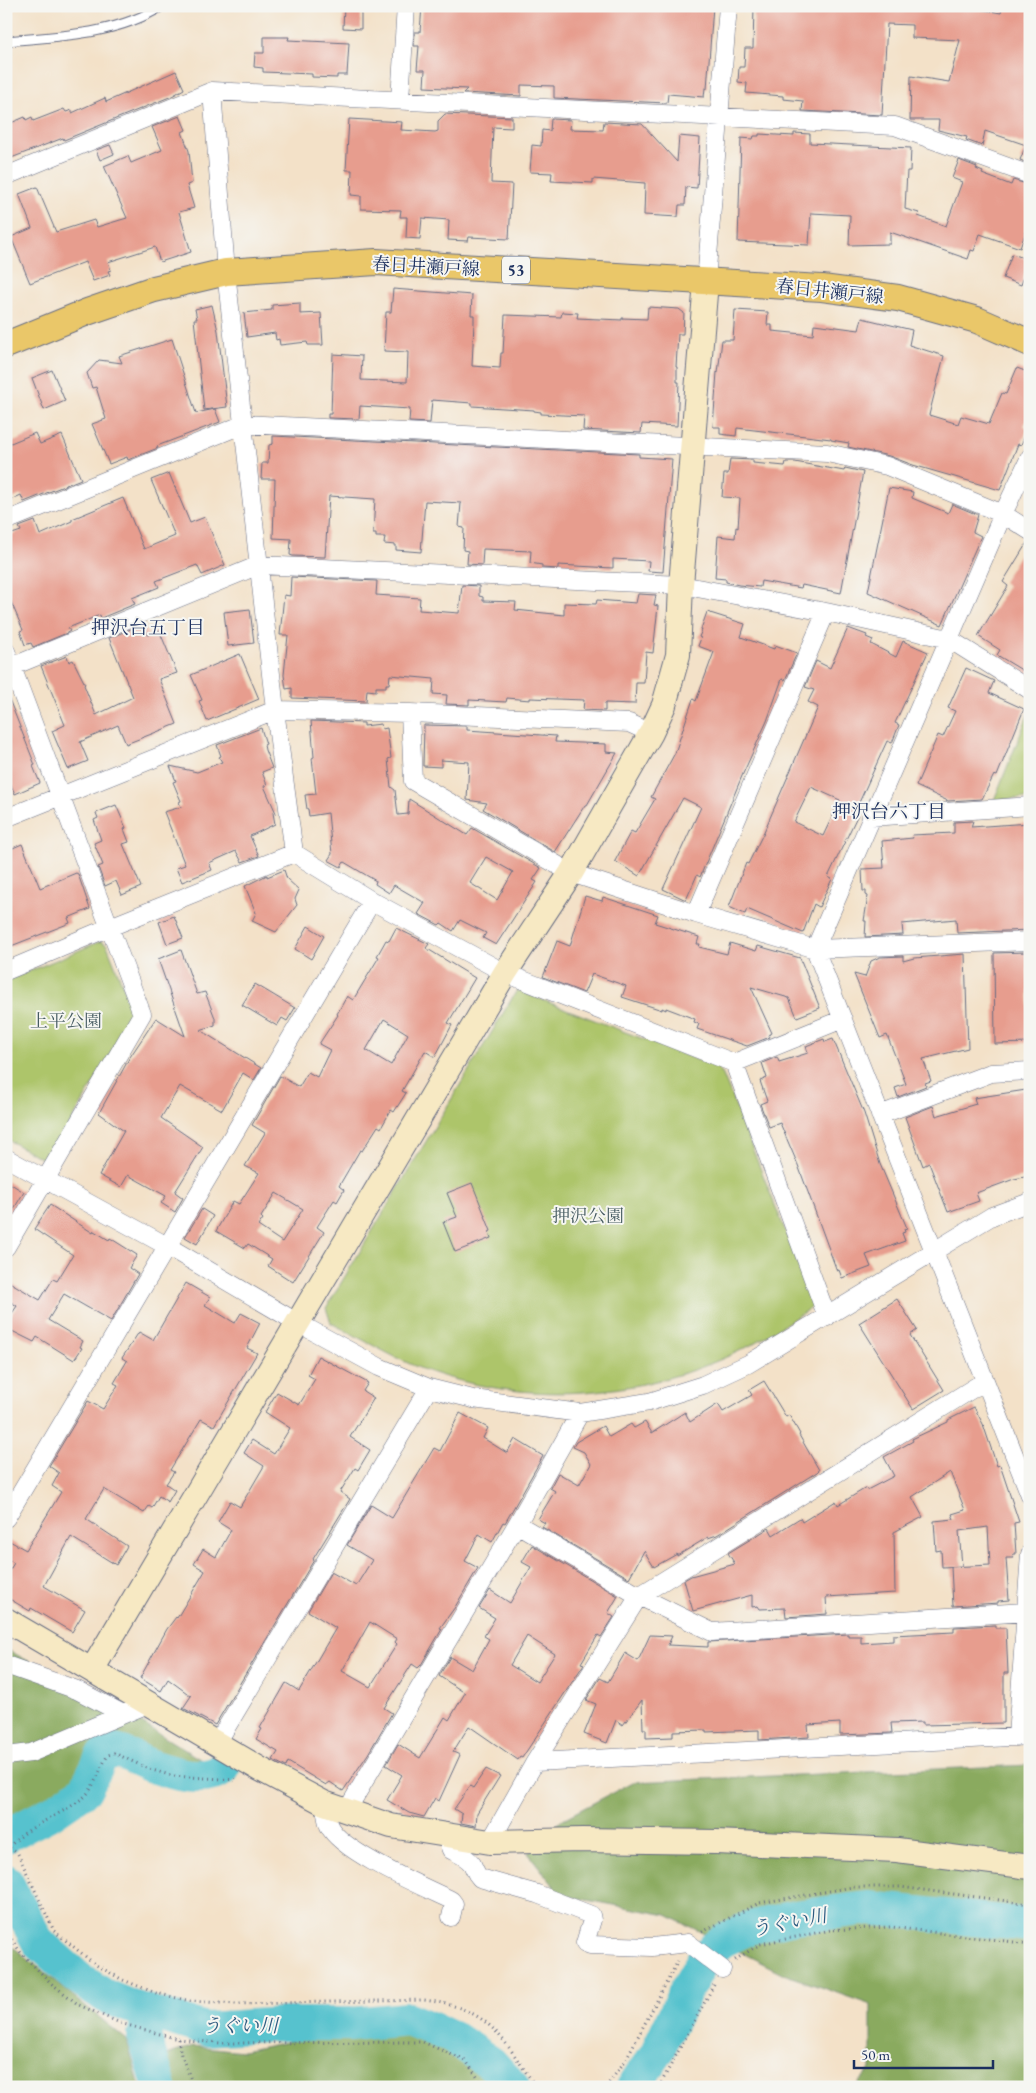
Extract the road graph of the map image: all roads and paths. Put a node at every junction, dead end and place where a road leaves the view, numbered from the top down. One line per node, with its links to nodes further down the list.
1 (162, 6): 4 (lane)
2 (406, 6): 6 (street)
3 (728, 6): 7 (street)
4 (6, 41)
5 (212, 91): 6 (street); 9 (street); 10 (street)
6 (400, 99): 7 (street)
7 (720, 116): 8 (street); 11 (street)
8 (1030, 175)
9 (6, 176)
10 (226, 272): 11 (main road, 春日井瀬戸線 / 53); 13 (main road, 春日井瀬戸線 / 53); 14 (street)
11 (706, 282): 12 (main road, 春日井瀬戸線 / 53); 15 (street)
12 (1030, 343)
13 (6, 344)
14 (244, 424): 15 (street); 18 (street); 20 (street)
15 (693, 446): 17 (street); 21 (street)
16 (1030, 457): 17 (street)
17 (1003, 514): 19 (street); 23 (street)
18 (6, 521)
19 (1030, 531)
20 (259, 565): 21 (street); 24 (street); 26 (street)
21 (681, 585): 22 (street); 28 (street)
22 (826, 612): 23 (street); 36 (street)
23 (949, 640): 25 (street); 31 (street)
24 (8, 662): 29 (street)
25 (1030, 690)
26 (275, 710): 27 (street); 29 (street); 33 (street)
27 (410, 713): 28 (street); 34 (street)
28 (651, 733): 34 (street)
29 (59, 795): 32 (street); 37 (street)
30 (1030, 806): 31 (street)
31 (871, 816): 39 (street)
32 (6, 818)
33 (294, 853): 35 (street); 37 (street)
34 (571, 873): 36 (street); 41 (street)
35 (372, 901): 41 (street); 49 (street)
36 (696, 914): 39 (street)
37 (110, 927): 40 (street); 47 (street)
38 (1030, 941): 39 (street)
39 (815, 949): 42 (street)
40 (6, 971)
41 (505, 973): 43 (street); 53 (street)
42 (843, 1019): 43 (street); 45 (street)
43 (734, 1063): 52 (street)
44 (1030, 1071): 45 (street)
45 (880, 1115): 51 (street)
46 (6, 1158): 47 (street)
47 (46, 1180): 49 (street); 50 (street)
48 (1030, 1202): 51 (street)
49 (166, 1246): 53 (street); 58 (street)
50 (6, 1247)
51 (934, 1252): 52 (street); 54 (street)
52 (828, 1318): 56 (street)
53 (298, 1323): 55 (street); 65 (street)
54 (985, 1381): 57 (street); 61 (street)
55 (429, 1388): 56 (street); 69 (street)
56 (580, 1413): 59 (street)
57 (1030, 1495)
58 (6, 1518)
59 (517, 1524): 61 (street); 74 (street)
60 (1030, 1554): 62 (street)
61 (640, 1596): 62 (street); 71 (street)
62 (1026, 1612): 68 (street)
63 (6, 1620): 65 (street)
64 (6, 1666): 67 (street)
65 (92, 1670): 66 (street)
66 (148, 1704): 67 (street); 69 (street)
67 (123, 1714): 70 (street)
68 (1024, 1736): 71 (street)
69 (217, 1744): 72 (street)
70 (6, 1756)
71 (535, 1762): 76 (street)
72 (260, 1769): 73 (street); 77 (path)
73 (324, 1803): 74 (street); 80 (street)
74 (346, 1810): 75 (street)
75 (446, 1836): 76 (street); 82 (street)
76 (490, 1842): 78 (street)
77 (7, 1846): 88 (path)
78 (1030, 1867)
79 (1030, 1904): 82 (path)
80 (451, 1917)
81 (6, 1931): 85 (path)
82 (688, 1943): 84 (street); 89 (path)
83 (1030, 1944): 84 (path)
84 (722, 1969): 90 (path)
85 (178, 2039): 86 (path); 87 (path)
86 (194, 2087)
87 (484, 2087)
88 (536, 2087)
89 (606, 2087)
90 (660, 2087)

